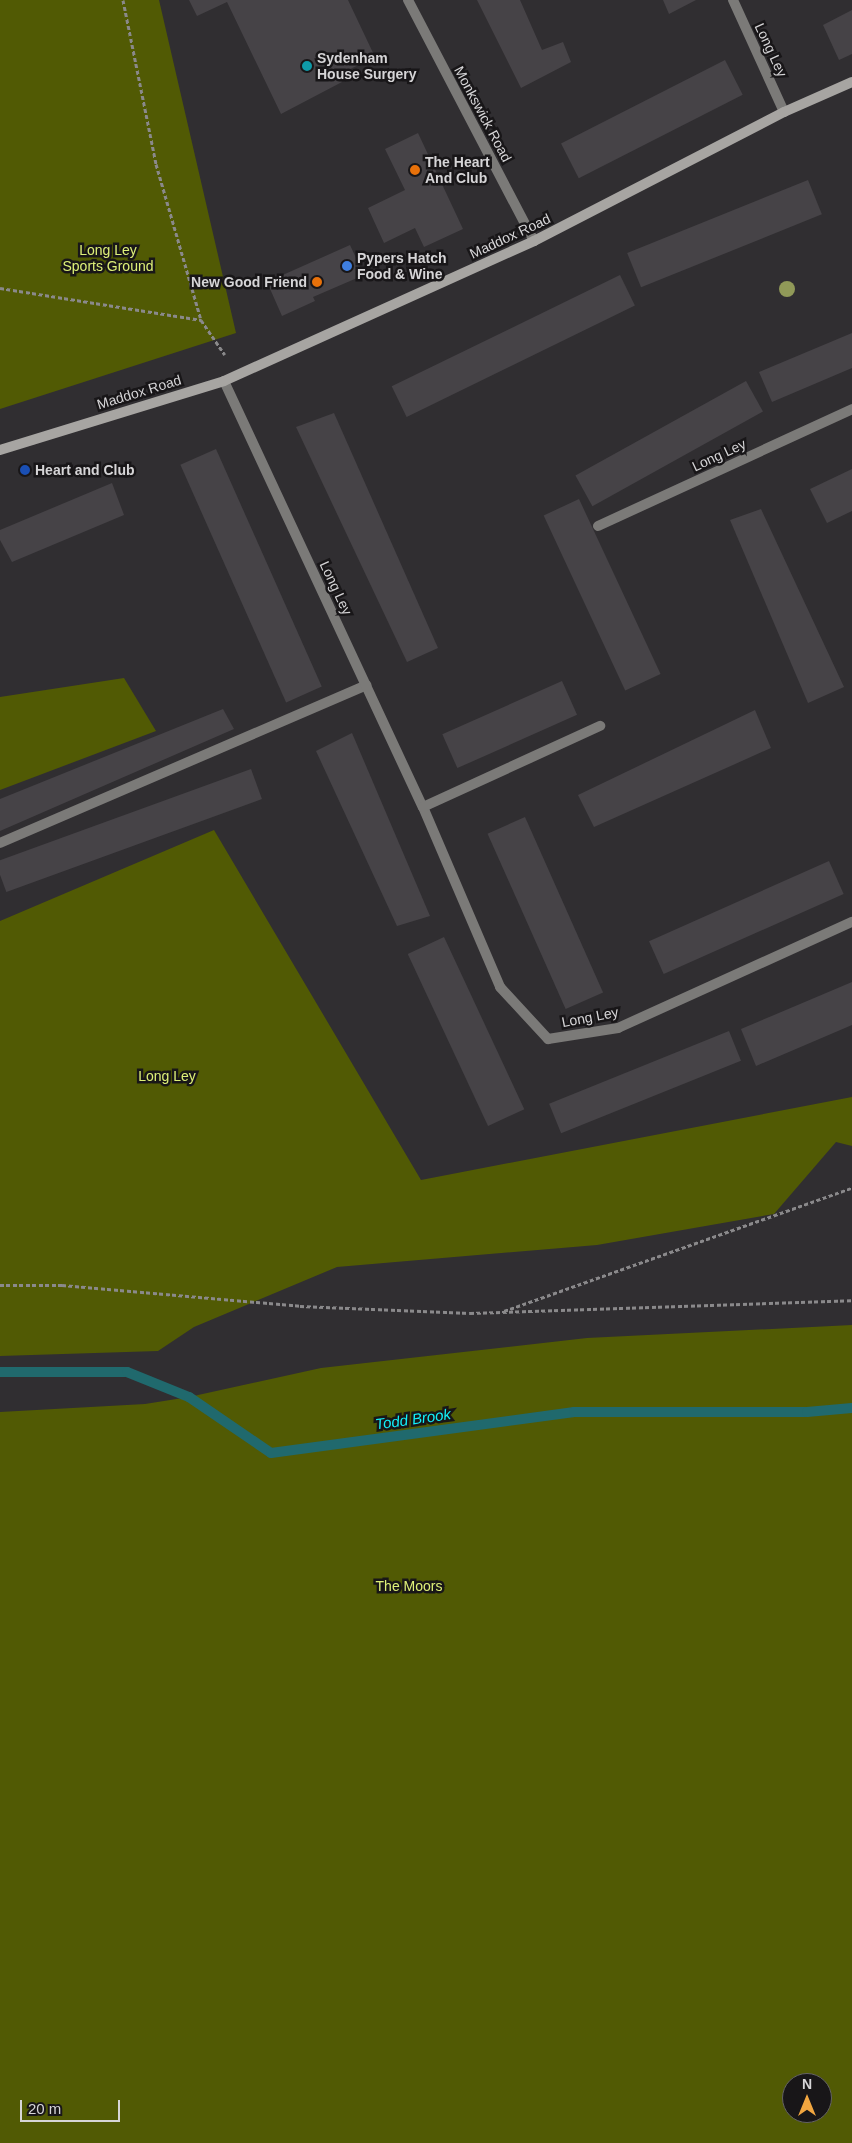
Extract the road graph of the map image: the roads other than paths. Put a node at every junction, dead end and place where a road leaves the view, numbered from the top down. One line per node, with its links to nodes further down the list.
1 (408, 0): 5 (street, Monkswick Road)
2 (733, 0): 4 (street, Long Ley)
3 (852, 82): 4 (street, Maddox Road)
4 (784, 112): 5 (street, Maddox Road)
5 (534, 241): 6 (street, Maddox Road)
6 (224, 380): 8 (street, Maddox Road); 10 (street, Long Ley)
7 (852, 409): 9 (street, Long Ley)
8 (0, 450)
9 (598, 526)
10 (366, 685): 12 (street, Long Ley); 13 (street)
11 (600, 726): 12 (street)
12 (423, 807): 14 (street, Long Ley)
13 (0, 843)
14 (852, 922)

